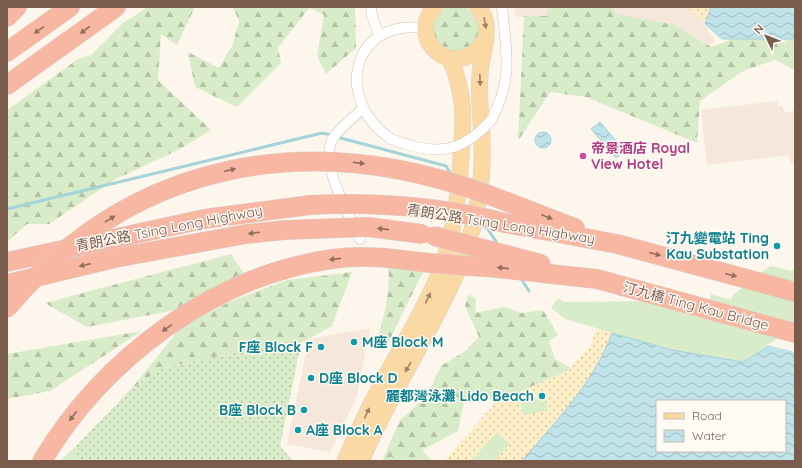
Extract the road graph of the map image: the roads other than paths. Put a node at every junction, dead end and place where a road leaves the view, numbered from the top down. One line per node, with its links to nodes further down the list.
1 (70, 7): 10 (highway, one-way to 10)
2 (116, 7): 12 (highway, one-way to 12)
3 (371, 7): 8 (street)
4 (435, 7): 7 (main road)
5 (478, 7): 9 (main road, one-way to 9)
6 (502, 7): 13 (street, bridge)
7 (425, 28): 8 (street); 11 (main road)
8 (379, 36): 13 (street)
9 (484, 41): 11 (main road); 24 (main road, one-way to 24, bridge)
10 (7, 52)
11 (450, 59): 23 (main road, one-way to 11, bridge)
12 (7, 85)
13 (362, 109): 14 (street)
14 (360, 239)
15 (617, 244): 16 (highway, 青朗公路 Tsing Long Highway, bridge); 19 (highway, one-way to 19); 20 (highway, one-way to 15, bridge)
16 (7, 262)
17 (597, 279): 18 (highway, 青朗公路 Tsing Long Highway, one-way to 18, bridge); 21 (highway, 汀九橋 Ting Kau Bridge); 22 (highway, one-way to 22, bridge)
18 (7, 284)
19 (795, 292)
20 (7, 308)
21 (795, 333)
22 (42, 461)
23 (345, 461)
24 (361, 461)

